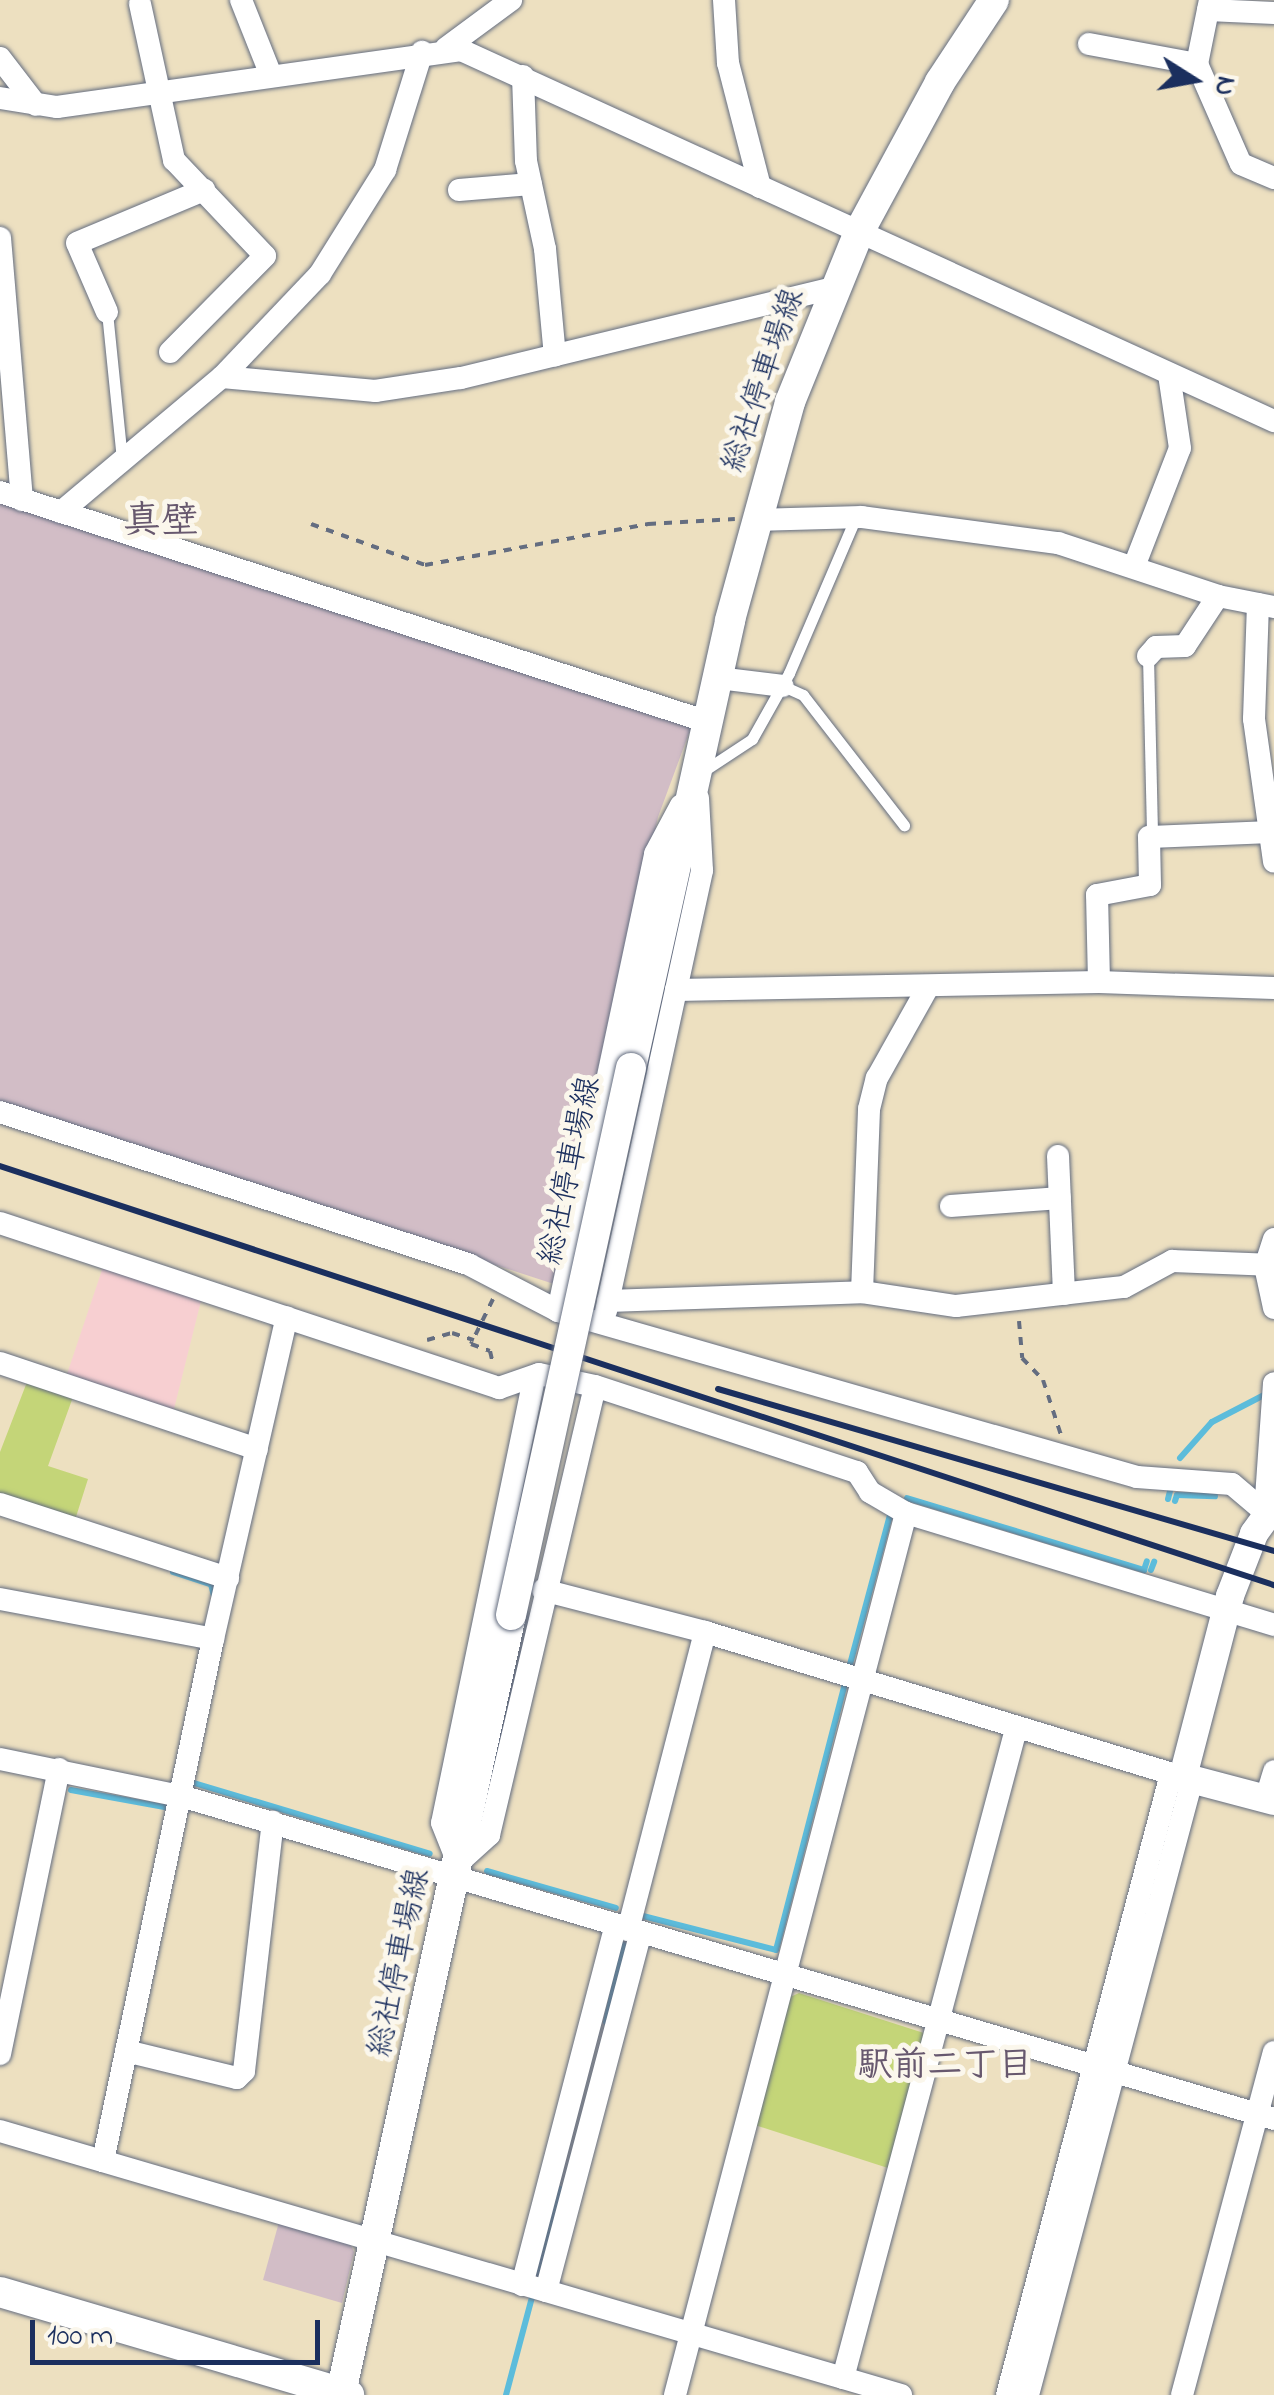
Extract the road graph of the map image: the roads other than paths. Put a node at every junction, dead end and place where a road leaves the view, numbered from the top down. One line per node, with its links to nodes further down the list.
1 (241, 0): 13 (street)
2 (511, 0): 9 (street)
3 (724, 0): 20 (street)
4 (994, 0): 23 (main road, 総社停車場線)
5 (140, 4): 15 (street)
6 (1209, 5): 7 (street); 12 (street)
7 (1274, 14)
8 (1088, 44): 12 (street)
9 (446, 48): 10 (street); 14 (street)
10 (422, 52): 13 (street); 30 (street)
11 (0, 58): 17 (street)
12 (1198, 64): 18 (street)
13 (270, 74): 15 (street)
14 (523, 76): 19 (street); 20 (street)
15 (161, 92): 17 (street); 21 (street)
16 (0, 98): 17 (street)
17 (36, 105)
18 (1274, 178)
19 (531, 184): 22 (street); 28 (street)
20 (760, 186): 23 (street)
21 (204, 190): 26 (street); 27 (street)
22 (459, 190)
23 (859, 232): 25 (main road, 総社停車場線); 29 (street)
24 (0, 238): 33 (street)
25 (834, 288): 28 (street); 36 (main road, 総社停車場線)
26 (107, 312): 32 (lane)
27 (170, 352)
28 (555, 356): 30 (street)
29 (1169, 374): 31 (street); 37 (street)
30 (222, 377): 32 (street)
31 (1274, 421)
32 (122, 459): 34 (street)
33 (11, 496): 34 (street)
34 (61, 512): 43 (street)
35 (856, 517): 36 (street); 37 (street); 42 (lane)
36 (755, 520): 41 (main road, 総社停車場線)
37 (1135, 564): 38 (street)
38 (1218, 596): 39 (street); 40 (street)
39 (1266, 606): 46 (street)
40 (1148, 656): 47 (lane)
41 (718, 678): 42 (street); 43 (main road, 総社停車場線)
42 (783, 686): 44 (lane); 45 (lane)
43 (708, 722): 44 (main road, 総社停車場線)
44 (697, 775): 52 (street); 63 (street); 90 (main road, 総社停車場線, bridge)
45 (904, 826)
46 (1266, 832): 47 (street); 48 (street)
47 (1152, 836): 49 (street)
48 (1274, 862)
49 (1099, 982): 50 (street); 51 (street)
50 (928, 987): 52 (street); 60 (street)
51 (1274, 988)
52 (676, 990): 64 (street)
53 (0, 1112): 63 (street)
54 (1058, 1156): 55 (street)
55 (1060, 1198): 56 (street); 61 (street)
56 (951, 1206)
57 (0, 1223): 65 (street)
58 (1274, 1239): 59 (street)
59 (1270, 1266): 61 (street); 62 (street)
60 (862, 1292): 61 (street); 64 (street)
61 (1064, 1294)
62 (1274, 1308)
63 (558, 1310): 64 (street)
64 (606, 1312): 72 (street)
65 (287, 1317): 67 (street); 70 (street)
66 (0, 1363): 70 (street)
67 (534, 1379): 68 (street); 90 (street)
68 (595, 1386): 73 (street); 75 (street)
69 (1273, 1392): 72 (street)
70 (257, 1449): 74 (street)
71 (0, 1504): 74 (street)
72 (1269, 1509): 77 (street)
73 (906, 1513): 77 (street); 81 (street)
74 (228, 1578): 80 (street)
75 (544, 1590): 79 (street); 90 (street)
76 (0, 1599): 80 (street)
77 (1226, 1608): 78 (street); 86 (street)
78 (1274, 1624)
79 (705, 1632): 81 (street); 91 (street)
80 (213, 1639): 87 (street)
81 (855, 1680): 82 (street); 92 (street)
82 (1016, 1729): 86 (street); 93 (street)
83 (0, 1759): 84 (street)
84 (58, 1769): 87 (street); 96 (street)
85 (1274, 1771): 88 (street)
86 (1184, 1777): 88 (street); 97 (street)
87 (181, 1796): 89 (street); 94 (street)
88 (1270, 1800)
89 (273, 1822): 90 (street); 94 (street)
90 (457, 1871): 91 (street); 101 (main road, 総社停車場線)
91 (628, 1930): 92 (street); 102 (street)
92 (786, 1976): 93 (street); 104 (street)
93 (942, 2022): 97 (street); 105 (street)
94 (126, 2051): 100 (street)
95 (1274, 2052): 98 (street)
96 (0, 2054)
97 (1104, 2069): 98 (street); 109 (street); 110 (street)
98 (1266, 2116): 111 (street)
99 (0, 2131): 100 (street)
100 (103, 2162): 101 (street)
101 (374, 2243): 102 (street); 106 (main road, 総社停車場線)
102 (535, 2288): 104 (street)
103 (0, 2292): 106 (main road)
104 (690, 2333): 105 (street); 107 (street)
105 (843, 2378): 108 (street)
106 (344, 2394)
107 (674, 2395)
108 (902, 2395)
109 (1007, 2395)
110 (1028, 2395)
111 (1182, 2395)

